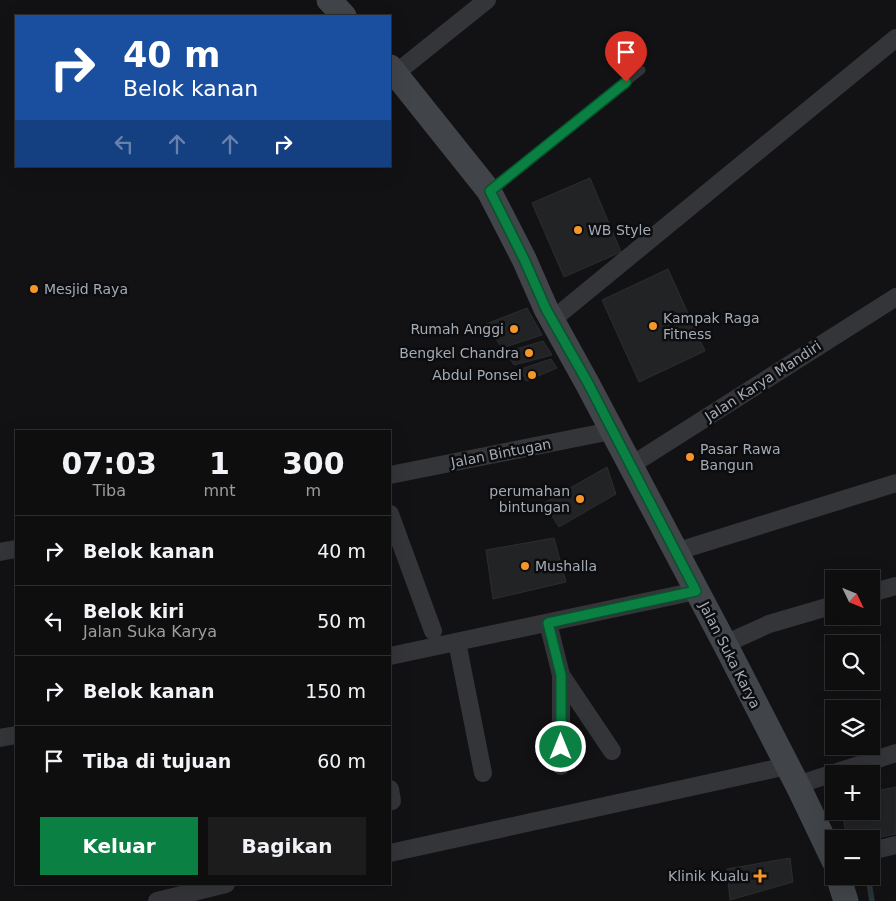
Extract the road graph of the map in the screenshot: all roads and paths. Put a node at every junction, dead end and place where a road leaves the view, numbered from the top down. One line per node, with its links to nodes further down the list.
1 (329, 0): 3 (main road)
2 (487, 0): 5 (street)
3 (343, 15)
4 (896, 38): 9 (street)
5 (393, 70): 7 (main road, Jalan Suka Karya)
6 (641, 70): 7 (lane)
7 (490, 191): 9 (main road, Jalan Suka Karya)
8 (896, 297): 11 (street, Jalan Karya Mandiri)
9 (552, 320): 10 (main road, Jalan Suka Karya)
10 (611, 430): 11 (main road, Jalan Suka Karya); 12 (street, Jalan Bintugan)
11 (630, 466): 17 (main road, Jalan Suka Karya)
12 (391, 475)
13 (896, 483): 17 (street)
14 (391, 517): 23 (street)
15 (15, 549): 16 (street)
16 (0, 552)
17 (675, 552): 20 (main road, Jalan Suka Karya)
18 (896, 586): 19 (street)
19 (880, 590)
20 (696, 591): 22 (street); 25 (main road, Jalan Suka Karya)
21 (825, 608): 25 (street)
22 (548, 623): 24 (street); 27 (street)
23 (432, 631)
24 (457, 642): 26 (street); 33 (street)
25 (730, 642): 34 (main road, Jalan Suka Karya)
26 (391, 656)
27 (561, 675): 30 (street); 32 (street)
28 (15, 735): 29 (street)
29 (0, 738)
30 (612, 751)
31 (896, 753): 34 (street)
32 (561, 766)
33 (483, 773)
34 (798, 777): 35 (main road, Jalan Suka Karya); 36 (street)
35 (825, 840)
36 (391, 853)
37 (222, 885): 38 (street)
38 (157, 901)

